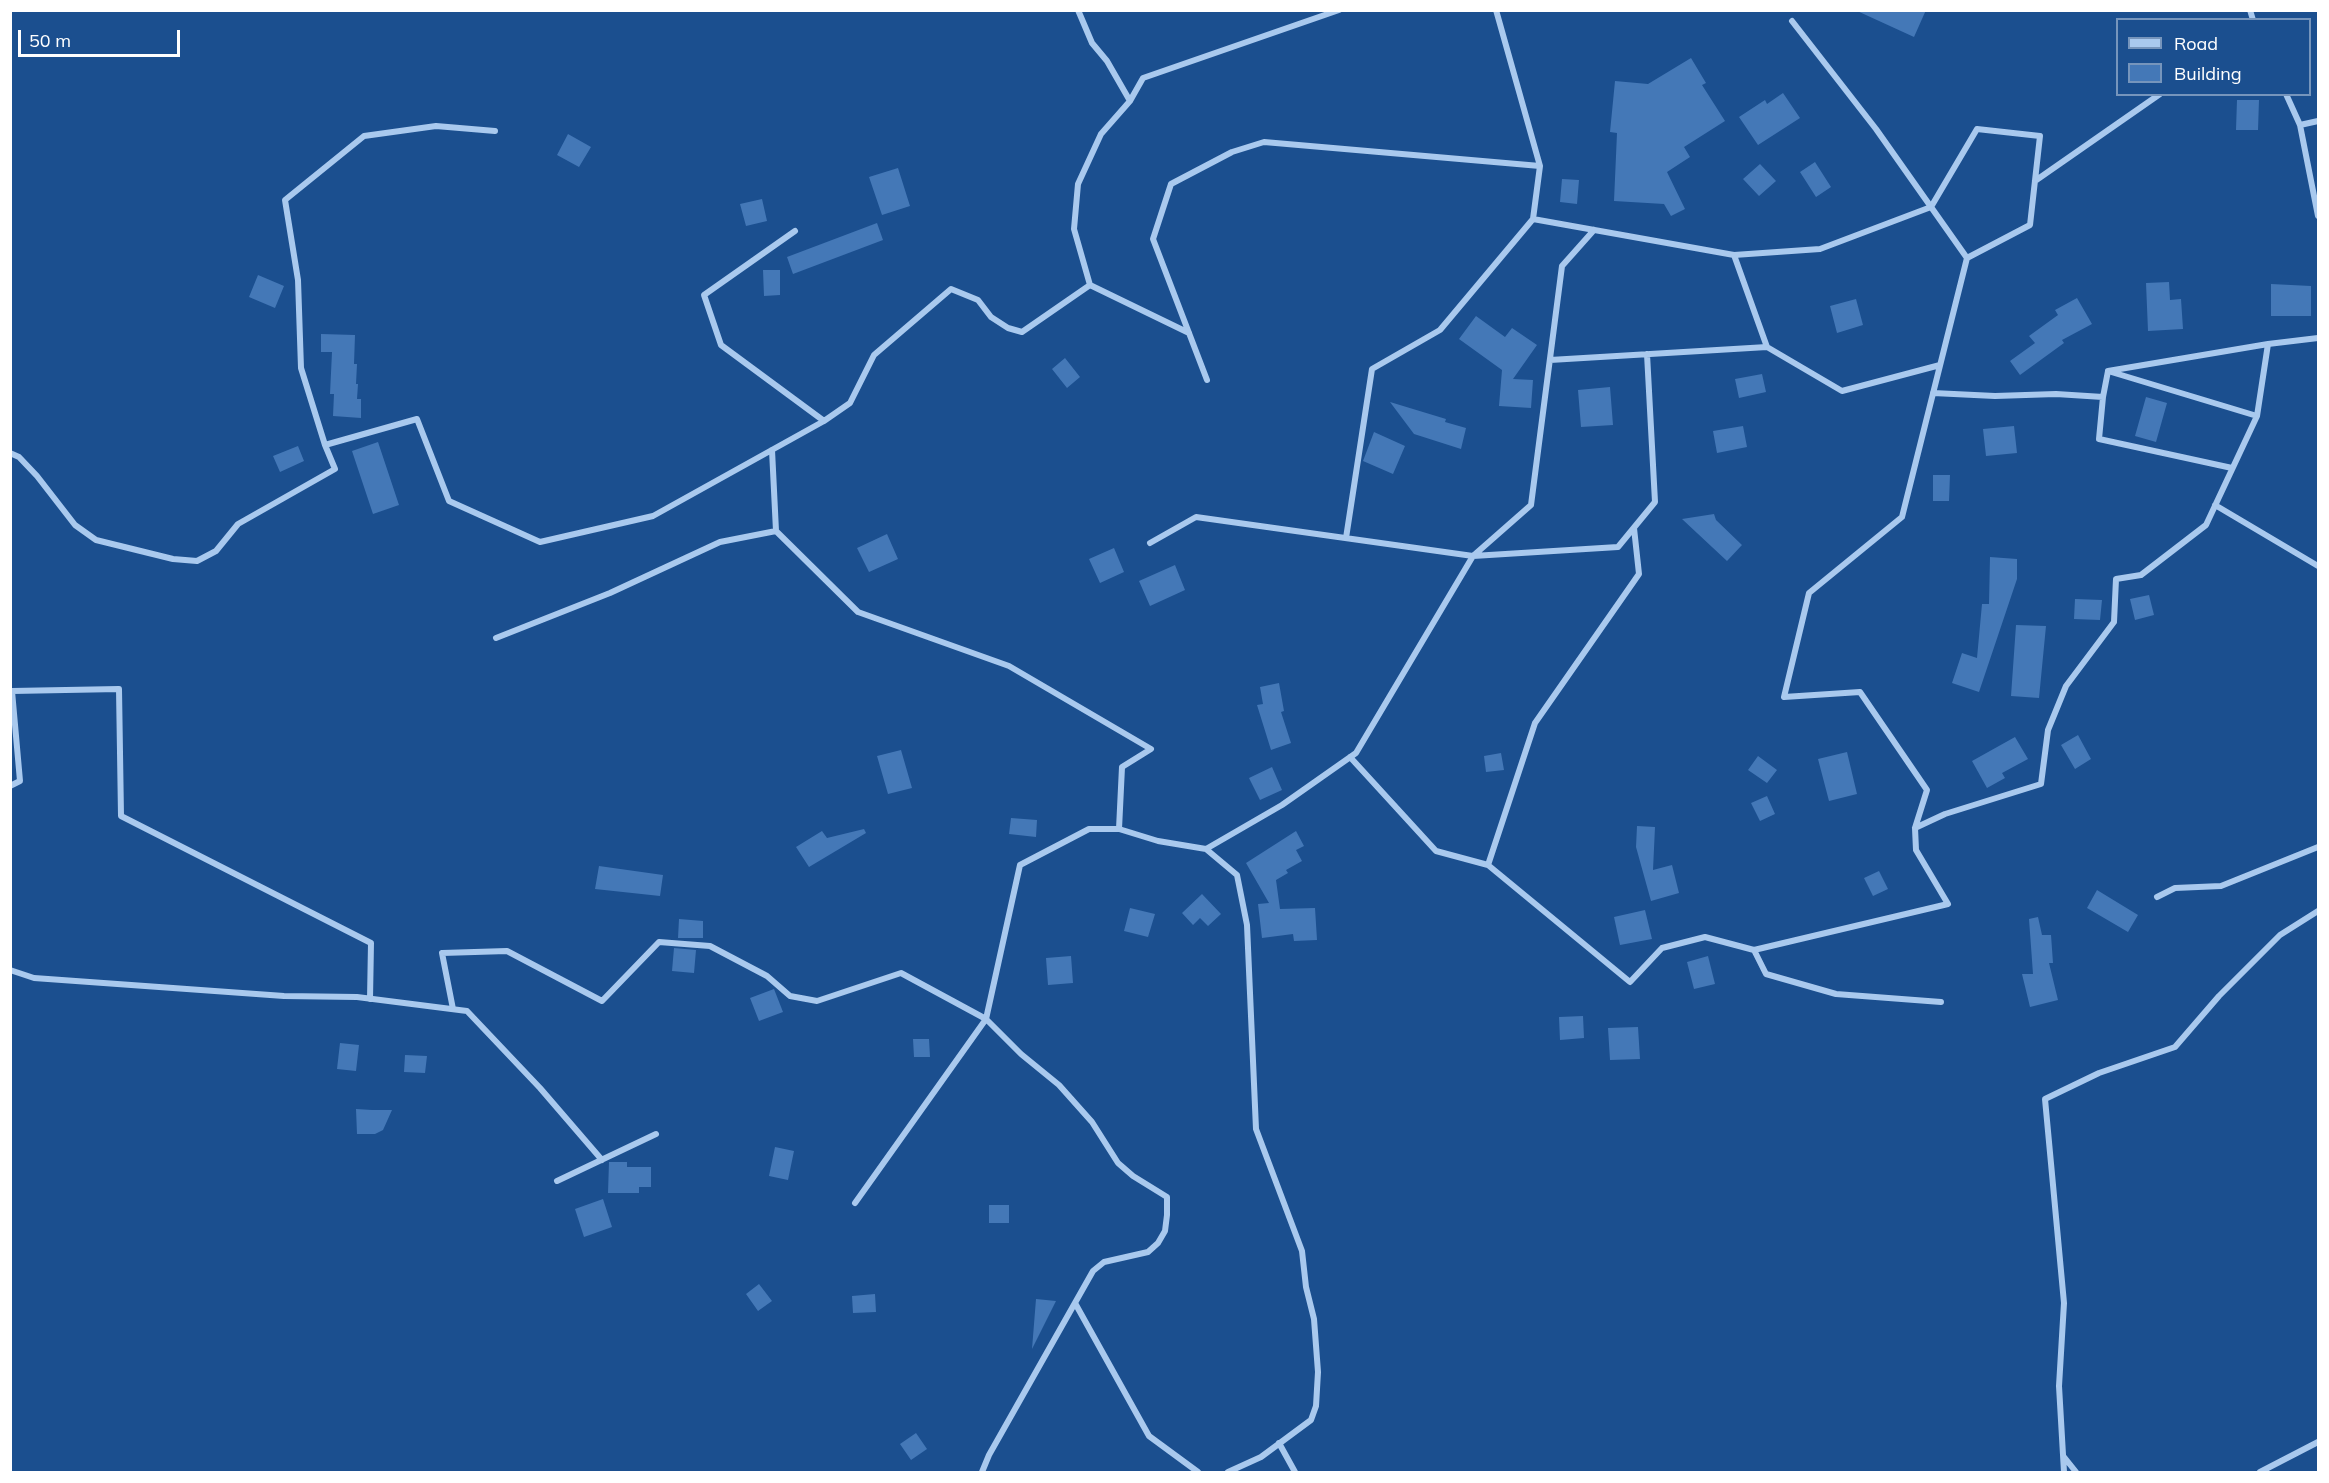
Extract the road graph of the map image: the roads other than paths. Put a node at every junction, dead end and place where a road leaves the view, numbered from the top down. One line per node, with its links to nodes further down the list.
1 (1078, 10): 7 (street)
2 (1339, 10): 7 (street)
3 (1496, 10): 11 (street)
4 (1792, 21): 13 (street)
5 (2157, 96): 12 (street)
6 (2287, 96): 9 (street)
7 (1130, 101): 20 (street)
8 (2319, 121): 9 (street)
9 (2300, 125): 14 (street)
10 (495, 131): 34 (street)
11 (1540, 166): 15 (street); 21 (street)
12 (2035, 181): 13 (street); 19 (street)
13 (1931, 207): 18 (street); 19 (street)
14 (2319, 216)
15 (1533, 219): 16 (street); 41 (street)
16 (1594, 230): 18 (street); 26 (street)
17 (795, 231): 33 (street)
18 (1734, 255): 24 (street)
19 (1967, 258): 27 (street)
20 (1090, 285): 21 (street); 33 (street)
21 (1189, 333): 29 (street)
22 (2319, 338): 23 (street)
23 (2268, 344): 28 (street); 32 (street)
24 (1767, 347): 25 (street); 27 (street)
25 (1647, 354): 26 (street); 39 (street)
26 (1550, 360): 43 (street)
27 (1940, 364): 30 (street)
28 (2108, 371): 31 (street); 32 (street)
29 (1207, 380)
30 (1933, 393): 31 (street); 48 (street)
31 (2103, 397): 37 (street)
32 (2257, 416): 37 (street)
33 (824, 421): 35 (street)
34 (325, 445): 35 (street); 36 (street)
35 (772, 450): 40 (street)
36 (10, 453)
37 (2232, 468): 38 (street)
38 (2215, 505): 44 (street); 48 (street)
39 (1634, 528): 43 (street); 52 (street)
40 (776, 531): 45 (street); 49 (street)
41 (1346, 538): 42 (street); 43 (street)
42 (1150, 543)
43 (1473, 556): 46 (street)
44 (2319, 566)
45 (496, 638)
46 (1350, 757): 51 (street); 52 (street)
47 (10, 786): 57 (street)
48 (1915, 828): 55 (street)
49 (1119, 829): 51 (street); 60 (street)
50 (2319, 847): 53 (street)
51 (1206, 849): 67 (street)
52 (1488, 865): 55 (street)
53 (2157, 897)
54 (2319, 911): 68 (street)
55 (1754, 950): 58 (street)
56 (10, 970): 57 (street)
57 (370, 999): 59 (street)
58 (1941, 1002)
59 (453, 1010): 60 (street); 62 (street)
60 (986, 1019): 64 (street); 65 (street)
61 (656, 1134): 62 (street)
62 (602, 1160): 63 (street)
63 (557, 1182)
64 (855, 1203)
65 (1075, 1303): 69 (street); 70 (street)
66 (2319, 1442): 75 (street)
67 (1279, 1443): 71 (street); 72 (street)
68 (2064, 1457): 73 (street); 74 (street)
69 (982, 1473)
70 (1198, 1473)
71 (1228, 1473)
72 (1295, 1473)
73 (2064, 1473)
74 (2076, 1473)
75 (2260, 1473)

